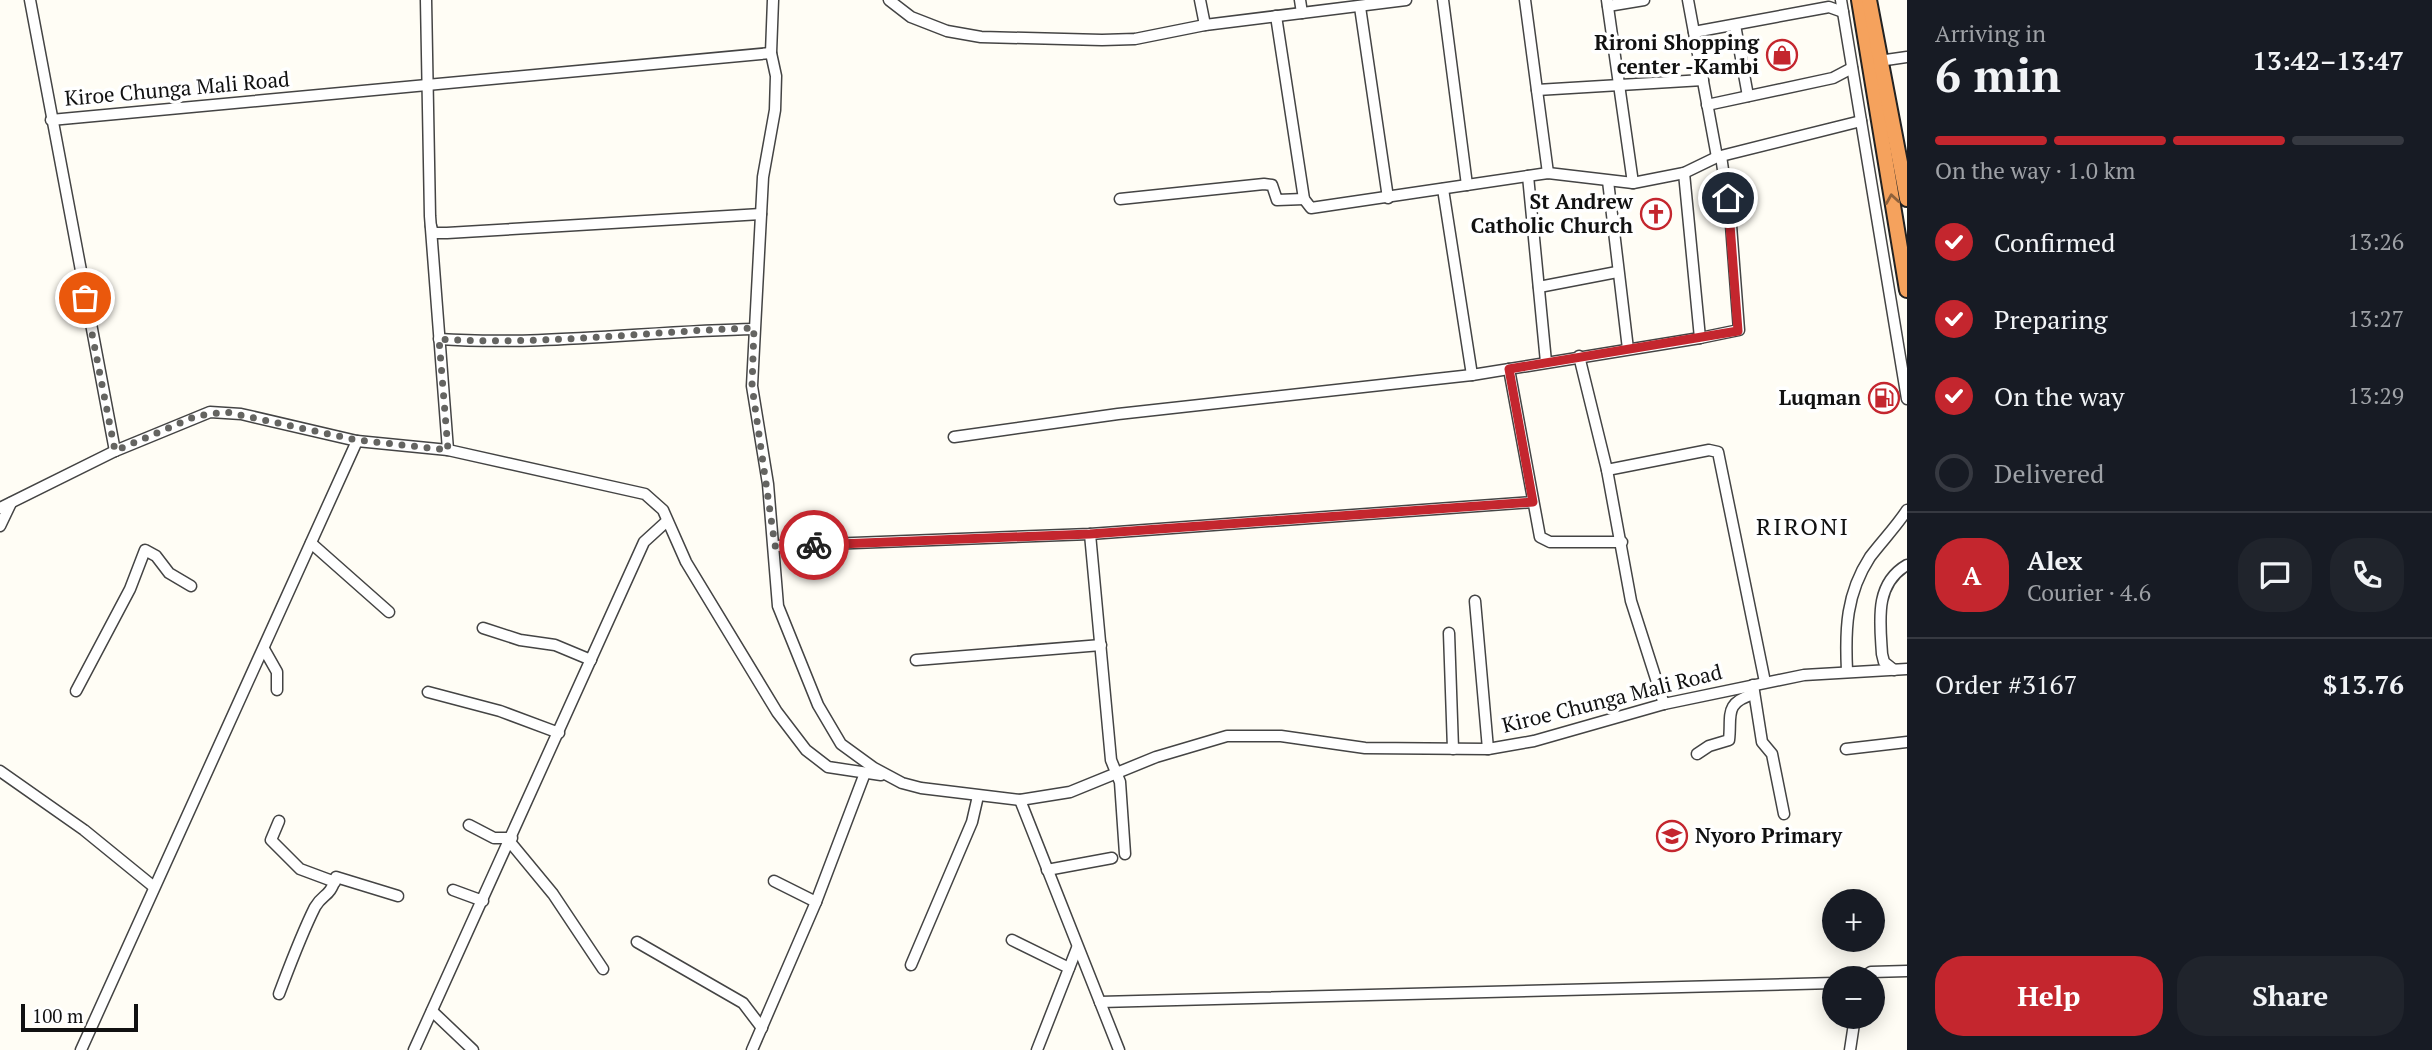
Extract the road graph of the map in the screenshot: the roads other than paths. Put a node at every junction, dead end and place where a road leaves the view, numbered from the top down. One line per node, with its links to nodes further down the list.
1 (30, 0): 33 (street)
2 (426, 0): 29 (street)
3 (773, 0): 23 (street, Kiroe Chunga Mali Road)
4 (889, 0): 20 (street)
5 (1200, 0): 20 (street)
6 (1300, 0): 18 (street)
7 (1406, 0): 16 (street)
8 (1443, 0): 41 (street)
9 (1525, 0): 30 (street)
10 (1643, 0): 15 (street)
11 (1688, 0): 22 (street)
12 (1841, 0): 17 (street)
13 (1859, 0): 51 (highway, one-way to 13)
14 (1869, 0): 25 (highway)
15 (1608, 3): 28 (street)
16 (1360, 7): 18 (street); 44 (street)
17 (1843, 12): 21 (street); 26 (street)
18 (1302, 13): 19 (street)
19 (1276, 16): 20 (street); 46 (street)
20 (1205, 25)
21 (1735, 25): 22 (street); 31 (street)
22 (1694, 32): 27 (street)
23 (771, 52): 29 (street, Kiroe Chunga Mali Road); 47 (street, Kiroe Chunga Mali Road)
24 (1907, 57): 25 (street)
25 (1880, 61): 43 (highway)
26 (1853, 68): 31 (street); 34 (street)
27 (1703, 80): 28 (street); 32 (street)
28 (1617, 85): 30 (street); 40 (street)
29 (428, 86): 33 (street, Kiroe Chunga Mali Road); 48 (street)
30 (1537, 90): 36 (street)
31 (1748, 96): 32 (street)
32 (1707, 105): 35 (street)
33 (51, 120): 64 (street, Kiroe Chunga Mali Road)
34 (1861, 121): 35 (street); 60 (street)
35 (1719, 156): 37 (street); 53 (street)
36 (1548, 173): 38 (street); 39 (street)
37 (1684, 173): 40 (street); 53 (street)
38 (1528, 176): 41 (street); 50 (street)
39 (1608, 181): 40 (street); 49 (street)
40 (1633, 183)
41 (1467, 185): 42 (street)
42 (1443, 189): 44 (street); 59 (street)
43 (1907, 195)
44 (1388, 198): 46 (street)
45 (1121, 199): 46 (street)
46 (1304, 199)
47 (761, 214): 48 (street); 52 (street, Kiroe Chunga Mali Road)
48 (430, 226): 54 (street)
49 (1617, 272): 50 (street); 55 (street)
50 (1539, 287): 57 (street)
51 (1907, 290)
52 (754, 328): 54 (street); 75 (street, Kiroe Chunga Mali Road)
53 (1700, 338): 55 (street)
54 (439, 339): 63 (street)
55 (1628, 349): 56 (street)
56 (1579, 356): 57 (street); 65 (street)
57 (1546, 362): 58 (street)
58 (1509, 369): 59 (street); 66 (street)
59 (1472, 375): 61 (street)
60 (1907, 399)
61 (954, 437)
62 (357, 440): 63 (street); 64 (street); 74 (street)
63 (448, 450): 70 (street)
64 (115, 451): 67 (street)
65 (1607, 470): 73 (street); 89 (street)
66 (1533, 502): 72 (street); 73 (street)
67 (11, 503): 68 (street); 71 (street)
68 (0, 508)
69 (1907, 510): 88 (street)
70 (667, 521): 84 (street); 102 (street)
71 (0, 526)
72 (1090, 534): 75 (street); 82 (street)
73 (1622, 542): 94 (street)
74 (311, 543): 79 (street); 83 (street)
75 (775, 546): 104 (street, Kiroe Chunga Mali Road)
76 (1907, 565): 87 (street)
77 (191, 586): 91 (street)
78 (1475, 601): 97 (street)
79 (389, 612)
80 (483, 628): 84 (street)
81 (1449, 633): 99 (street)
82 (1101, 645): 85 (street); 103 (street)
83 (264, 649): 92 (street); 116 (street)
84 (591, 660): 95 (street)
85 (916, 660)
86 (1907, 669): 87 (street, Kiroe Chunga Mali Road)
87 (1894, 670): 88 (street, Kiroe Chunga Mali Road)
88 (1847, 671): 89 (street, Kiroe Chunga Mali Road)
89 (1765, 682): 90 (street, Kiroe Chunga Mali Road)
90 (1754, 690): 94 (street, Kiroe Chunga Mali Road); 100 (street); 107 (street)
91 (76, 691)
92 (276, 691)
93 (428, 692): 95 (street)
94 (1664, 704): 97 (street, Kiroe Chunga Mali Road)
95 (559, 733): 110 (street)
96 (1907, 742): 98 (street)
97 (1488, 749): 99 (street, Kiroe Chunga Mali Road)
98 (1846, 749)
99 (1453, 750): 103 (street, Kiroe Chunga Mali Road)
100 (1697, 754)
101 (0, 771): 116 (street)
102 (864, 773): 104 (street); 120 (street)
103 (1116, 774): 106 (street, Kiroe Chunga Mali Road); 111 (street)
104 (892, 777): 105 (street, Kiroe Chunga Mali Road)
105 (978, 796): 106 (street, Kiroe Chunga Mali Road); 124 (street)
106 (1020, 800): 113 (street)
107 (1784, 814)
108 (279, 821): 115 (street)
109 (469, 825): 110 (street)
110 (511, 840): 119 (street); 126 (street)
111 (1125, 854)
112 (1112, 858): 113 (street)
113 (1047, 870): 123 (street)
114 (774, 881): 120 (street)
115 (335, 882): 118 (street); 130 (street)
116 (154, 887): 135 (street)
117 (453, 890): 119 (street)
118 (398, 896)
119 (483, 901): 132 (street)
120 (816, 902): 133 (street)
121 (1012, 940): 125 (street)
122 (637, 942): 133 (street)
123 (1077, 948): 125 (street); 131 (street)
124 (911, 965)
125 (1069, 968): 139 (street)
126 (603, 969)
127 (1907, 971): 128 (street)
128 (1885, 972)
129 (1822, 983): 131 (street)
130 (279, 994)
131 (1100, 1002): 140 (street)
132 (432, 1011): 136 (street); 137 (street)
133 (762, 1028): 138 (street)
134 (1853, 1029): 141 (street)
135 (80, 1050)
136 (414, 1050)
137 (473, 1050)
138 (752, 1050)
139 (1037, 1050)
140 (1119, 1050)
141 (1850, 1050)

